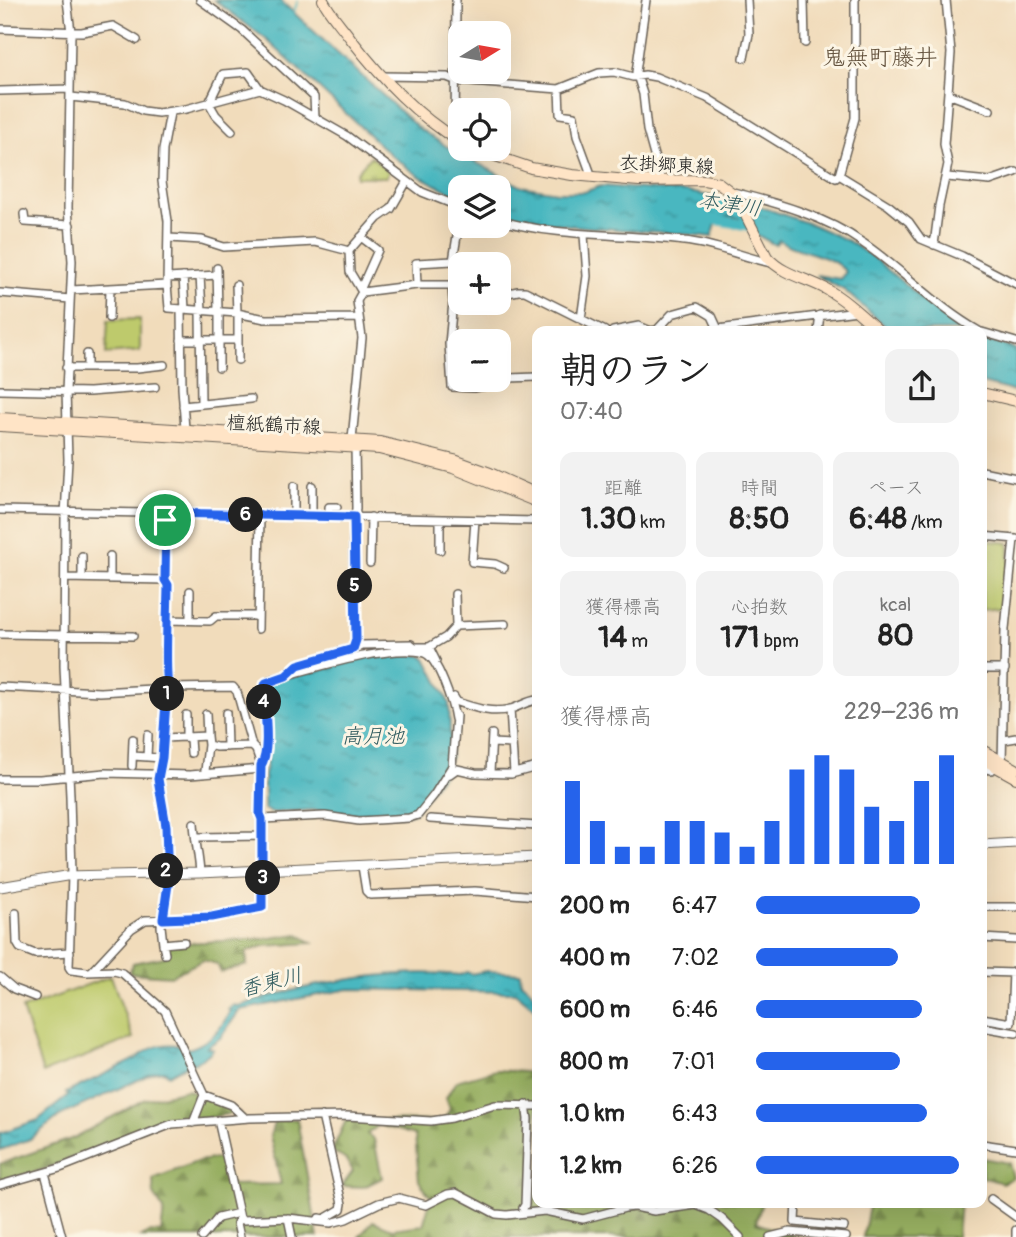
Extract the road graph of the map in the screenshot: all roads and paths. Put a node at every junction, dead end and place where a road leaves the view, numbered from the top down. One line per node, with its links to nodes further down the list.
1 (67, 0): 12 (street)
2 (200, 0): 28 (street)
3 (323, 0): 16 (main road)
4 (456, 0): 10 (street)
5 (646, 0): 18 (street)
6 (747, 0): 15 (street)
7 (804, 0): 14 (street)
8 (855, 0): 33 (street)
9 (946, 0): 24 (street)
10 (456, 21)
11 (0, 29): 12 (street)
12 (71, 32): 13 (street); 23 (street)
13 (137, 40)
14 (805, 43)
15 (744, 58)
16 (380, 77): 17 (street); 30 (main road)
17 (448, 77)
18 (637, 77): 21 (street); 33 (street); 37 (street)
19 (495, 84): 21 (street)
20 (260, 89): 25 (street); 25 (street); 28 (street)
21 (559, 89): 34 (street)
22 (0, 91): 23 (street)
23 (70, 93): 27 (street); 42 (street)
24 (948, 94): 26 (street); 35 (street)
25 (209, 103): 27 (street); 29 (street)
26 (990, 110)
27 (170, 113): 45 (street)
28 (315, 117): 36 (street)
29 (232, 131)
30 (448, 135)
31 (510, 161): 34 (main road, 衣掛郷東線)
32 (1016, 172): 35 (street)
33 (839, 175): 47 (street)
34 (592, 177): 37 (main road, 衣掛郷東線)
35 (947, 177): 47 (street)
36 (407, 181): 39 (street); 44 (street)
37 (661, 181): 38 (main road, 衣掛郷東線)
38 (734, 194): 49 (main road); 79 (street)
39 (448, 202)
40 (24, 214): 42 (street)
41 (511, 223): 43 (street)
42 (69, 225): 58 (street)
43 (584, 235): 49 (street); 72 (street)
44 (361, 237): 48 (street); 59 (street)
45 (169, 238): 48 (street); 52 (street)
46 (457, 238): 55 (street)
47 (934, 245): 53 (street)
48 (349, 251): 59 (street)
49 (770, 260): 66 (main road)
50 (200, 276): 51 (street); 64 (street); 65 (street)
51 (183, 277): 52 (street); 63 (street)
52 (168, 281): 57 (street); 63 (street)
53 (1016, 284)
54 (236, 285): 67 (street)
55 (417, 285): 56 (street); 59 (street)
56 (448, 285)
57 (110, 289): 58 (street); 70 (street)
58 (71, 290): 62 (street)
59 (361, 290): 71 (street)
60 (511, 292): 72 (street)
61 (0, 293): 62 (street)
62 (70, 299): 90 (street)
63 (183, 309): 64 (street); 81 (street)
64 (201, 310): 65 (street); 82 (street)
65 (219, 311): 67 (street); 83 (street)
66 (858, 311): 69 (street); 78 (main road)
67 (238, 313): 71 (street); 84 (street)
68 (455, 315): 92 (street)
69 (820, 315): 76 (street); 77 (street)
70 (110, 318)
71 (359, 318): 105 (street)
72 (581, 319): 73 (street)
73 (595, 326)
74 (661, 326): 75 (street)
75 (717, 326)
76 (740, 326)
77 (819, 326)
78 (874, 326)
79 (972, 326)
80 (987, 333): 85 (street)
81 (181, 340): 82 (street); 100 (street)
82 (201, 340): 83 (street); 99 (street)
83 (219, 340): 84 (street); 89 (street)
84 (238, 340): 87 (street)
85 (1016, 342)
86 (87, 355): 91 (street)
87 (238, 360)
88 (164, 365): 91 (street)
89 (219, 367)
90 (66, 368): 91 (street); 95 (street)
91 (86, 368)
92 (532, 377)
93 (155, 387): 95 (street)
94 (0, 390): 95 (street)
95 (66, 391): 103 (street)
96 (987, 394): 98 (main road)
97 (251, 399): 99 (street)
98 (1016, 401)
99 (201, 404): 100 (street)
100 (183, 405): 104 (street)
101 (0, 418): 103 (main road, 檀紙鶴市線)
102 (0, 426): 103 (main road, 檀紙鶴市線)
103 (67, 426): 104 (main road, 檀紙鶴市線); 105 (main road, 檀紙鶴市線); 114 (street)
104 (185, 429): 105 (main road, 檀紙鶴市線)
105 (354, 443): 110 (main road, 檀紙鶴市線); 111 (main road, 檀紙鶴市線); 120 (street)
106 (987, 472): 107 (street)
107 (1016, 478)
108 (294, 486): 117 (street)
109 (312, 486): 118 (street)
110 (532, 492)
111 (532, 500)
112 (337, 507): 119 (street)
113 (0, 510): 114 (street)
114 (67, 510): 115 (street); 133 (street)
115 (166, 513): 116 (street); 135 (street)
116 (260, 515): 117 (street); 138 (street)
117 (294, 515): 118 (street)
118 (312, 516): 119 (street)
119 (329, 516): 120 (street)
120 (354, 517): 121 (street); 148 (street)
121 (371, 517): 122 (street); 130 (street)
122 (440, 519): 123 (street); 127 (street)
123 (475, 520): 124 (street); 131 (street)
124 (532, 521)
125 (987, 536): 126 (street)
126 (1015, 539): 150 (street)
127 (440, 550)
128 (82, 556): 132 (street)
129 (110, 556): 134 (street)
130 (370, 563)
131 (504, 568)
132 (82, 577): 133 (street); 134 (street)
133 (65, 578): 145 (street)
134 (110, 578): 135 (street)
135 (165, 580): 139 (street)
136 (190, 592): 140 (street)
137 (455, 594): 142 (street)
138 (257, 616): 140 (street); 143 (street)
139 (167, 620): 140 (street); 154 (street)
140 (190, 620)
141 (505, 624): 142 (street)
142 (456, 626): 147 (street)
143 (258, 629)
144 (0, 634): 145 (street)
145 (64, 636): 146 (street); 155 (street)
146 (134, 636)
147 (429, 647): 148 (street); 152 (street)
148 (353, 649): 151 (street)
149 (987, 668): 150 (street)
150 (1005, 669): 170 (street)
151 (286, 676): 152 (street); 184 (street)
152 (444, 680): 157 (street); 162 (street)
153 (0, 687): 155 (street)
154 (168, 688): 155 (street); 167 (street); 174 (street)
155 (65, 691): 192 (street)
156 (532, 701): 158 (street)
157 (457, 702): 158 (street); 162 (street)
158 (510, 709): 172 (street)
159 (226, 713): 175 (street)
160 (206, 714): 165 (street)
161 (186, 715): 166 (street)
162 (455, 719): 195 (street)
163 (148, 734): 179 (street)
164 (492, 734): 171 (street)
165 (207, 736): 166 (street); 173 (street)
166 (187, 737): 167 (street); 176 (street)
167 (164, 738): 180 (street)
168 (1016, 738): 170 (street)
169 (133, 739): 178 (street)
170 (1004, 740): 182 (street)
171 (492, 743): 172 (street); 190 (street)
172 (512, 744): 189 (street)
173 (208, 745): 175 (street); 188 (street)
174 (252, 746): 175 (street); 184 (street)
175 (227, 747)
176 (191, 753)
177 (987, 754): 182 (main road)
178 (133, 756): 179 (street); 183 (street)
179 (147, 757): 180 (street)
180 (162, 758): 191 (street)
181 (987, 760): 182 (main road)
182 (1000, 764): 186 (street); 187 (main road); 193 (main road)
183 (132, 766)
184 (261, 767): 191 (street); 196 (street)
185 (532, 768): 189 (street)
186 (987, 769)
187 (1016, 769)
188 (205, 771)
189 (514, 773): 190 (street)
190 (490, 774): 195 (street)
191 (160, 775): 192 (street); 208 (street)
192 (69, 776): 194 (street); 209 (street)
193 (1016, 778)
194 (0, 779)
195 (445, 779): 196 (street)
196 (262, 819): 200 (street)
197 (430, 819): 199 (street)
198 (194, 823): 207 (street)
199 (532, 826)
200 (262, 836): 201 (street); 206 (street)
201 (199, 837)
202 (1016, 843): 203 (street)
203 (987, 845)
204 (532, 857): 205 (street)
205 (362, 866): 206 (street); 211 (street)
206 (263, 870): 207 (street); 215 (street)
207 (200, 873): 208 (street)
208 (166, 874): 209 (street); 215 (street)
209 (72, 875): 210 (street); 221 (street)
210 (0, 887)
211 (532, 896)
212 (987, 906): 213 (street)
213 (1016, 908)
214 (14, 917): 222 (street)
215 (163, 919): 220 (street); 224 (street)
216 (987, 938): 217 (street)
217 (1016, 940)
218 (184, 942): 220 (street)
219 (51, 943): 222 (street)
220 (163, 944): 223 (street)
221 (70, 952): 222 (street); 224 (street)
222 (52, 953)
223 (165, 954)
224 (91, 972): 232 (street)
225 (987, 972): 226 (street)
226 (1015, 972): 229 (street)
227 (0, 977): 228 (street)
228 (35, 997)
229 (987, 1019)
230 (987, 1028): 231 (street)
231 (1016, 1033)
232 (204, 1095): 236 (street); 238 (street)
233 (526, 1104): 234 (street); 235 (street); 244 (street)
234 (532, 1105)
235 (322, 1116): 236 (street); 255 (street)
236 (245, 1118): 237 (street)
237 (218, 1120): 238 (street); 252 (street)
238 (193, 1123): 241 (street)
239 (987, 1145): 240 (street)
240 (1016, 1149)
241 (45, 1173): 242 (street); 258 (street)
242 (0, 1185)
243 (991, 1199): 253 (street)
244 (523, 1208)
245 (619, 1208): 251 (street)
246 (630, 1208): 251 (street)
247 (640, 1208): 248 (street)
248 (671, 1208)
249 (707, 1208): 262 (street)
250 (796, 1208): 256 (street)
251 (616, 1211): 255 (street)
252 (239, 1216): 254 (street); 259 (street); 260 (street)
253 (1016, 1217)
254 (288, 1218): 255 (street); 261 (street)
255 (318, 1222)
256 (844, 1227)
257 (1016, 1230): 265 (street)
258 (62, 1237)
259 (202, 1237)
260 (240, 1237)
261 (292, 1237)
262 (740, 1237)
263 (770, 1237): 264 (street)
264 (846, 1237)
265 (1016, 1237)

